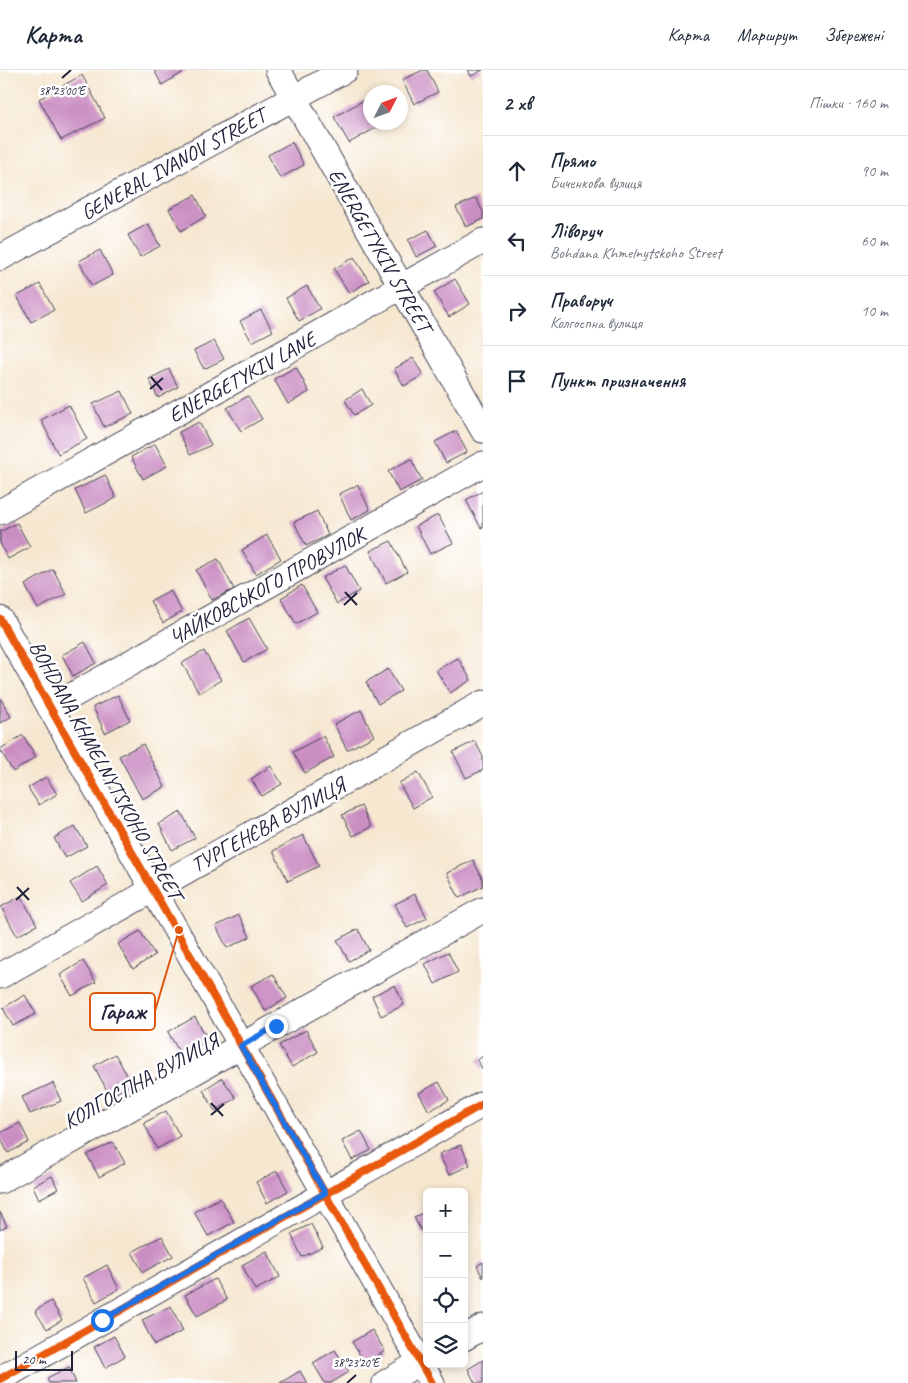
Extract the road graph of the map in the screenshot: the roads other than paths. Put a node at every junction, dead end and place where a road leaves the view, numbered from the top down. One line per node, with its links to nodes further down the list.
1 (278, 70): 3 (street, ENERGETYKIV STREET)
2 (345, 70): 3 (street, GENERAL IVANOV STREET)
3 (294, 98): 5 (street, GENERAL IVANOV STREET); 6 (street, ENERGETYKIV STREET)
4 (483, 241): 6 (street, ENERGETYKIV LANE)
5 (0, 258)
6 (402, 287): 7 (street, ENERGETYKIV STREET); 9 (street, ENERGETYKIV LANE)
7 (483, 430)
8 (483, 464): 12 (street, ЧАЙКОВСЬКОГО ПРОВУЛОК)
9 (0, 512)
10 (1, 623): 12 (street, BOHDANA KHMELNYTSKOHO STREET)
11 (483, 703): 13 (street, ТУРГЕНЄВА ВУЛИЦЯ)
12 (50, 708): 13 (street, BOHDANA KHMELNYTSKOHO STREET)
13 (153, 889): 15 (street, ТУРГЕНЄВА ВУЛИЦЯ); 16 (street, BOHDANA KHMELNYTSKOHO STREET)
14 (483, 910): 16 (street, КОЛГОСПНА ВУЛИЦЯ)
15 (0, 976)
16 (241, 1046): 18 (street, КОЛГОСПНА ВУЛИЦЯ); 19 (street, BOHDANA KHMELNYTSKOHO STREET)
17 (483, 1104): 19 (street)
18 (0, 1181)
19 (325, 1193): 22 (street, BOHDANA KHMELNYTSKOHO STREET); 24 (street)
20 (483, 1327): 21 (street)
21 (468, 1336)
22 (423, 1363)
23 (426, 1368): 25 (street)
24 (0, 1379)
25 (386, 1383)

